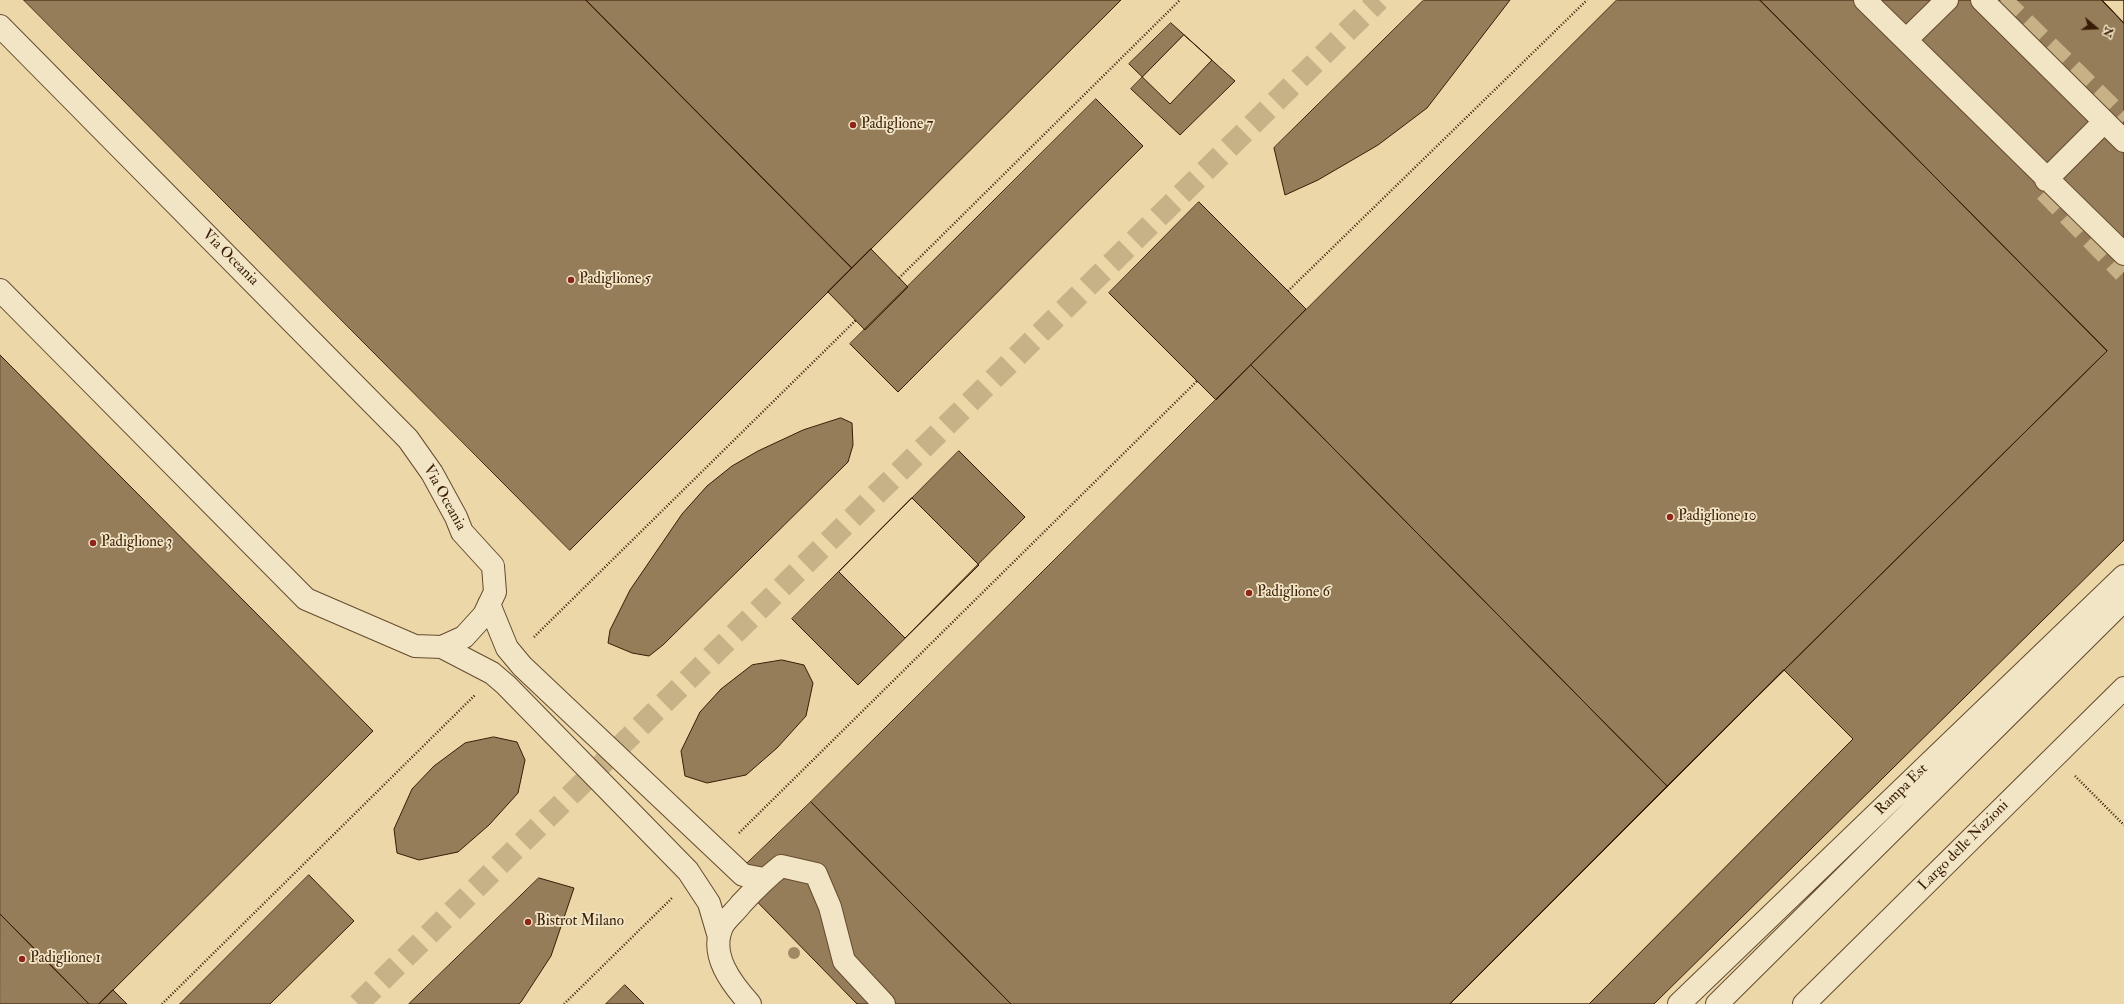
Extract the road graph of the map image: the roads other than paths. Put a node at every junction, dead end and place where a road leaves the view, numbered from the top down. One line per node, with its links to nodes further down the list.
1 (1865, 0): 5 (lane)
2 (1947, 0): 5 (lane)
3 (1982, 0): 6 (lane)
4 (0, 26): 13 (lane, Via Oceania)
5 (1906, 40): 8 (lane)
6 (2104, 122): 7 (lane); 8 (lane)
7 (2124, 142)
8 (2046, 180): 9 (lane)
9 (2124, 254)
10 (0, 290): 14 (lane)
11 (2124, 576): 20 (lane, Rampa Est)
12 (2124, 600): 21 (lane)
13 (489, 604): 14 (lane, Via Oceania); 16 (lane)
14 (442, 648): 17 (lane)
15 (2124, 688): 22 (lane, Largo delle Nazioni)
16 (764, 879): 17 (lane); 19 (lane)
17 (719, 937): 18 (lane)
18 (750, 1004)
19 (884, 1004)
20 (1679, 1004)
21 (1718, 1004)
22 (1804, 1004)

